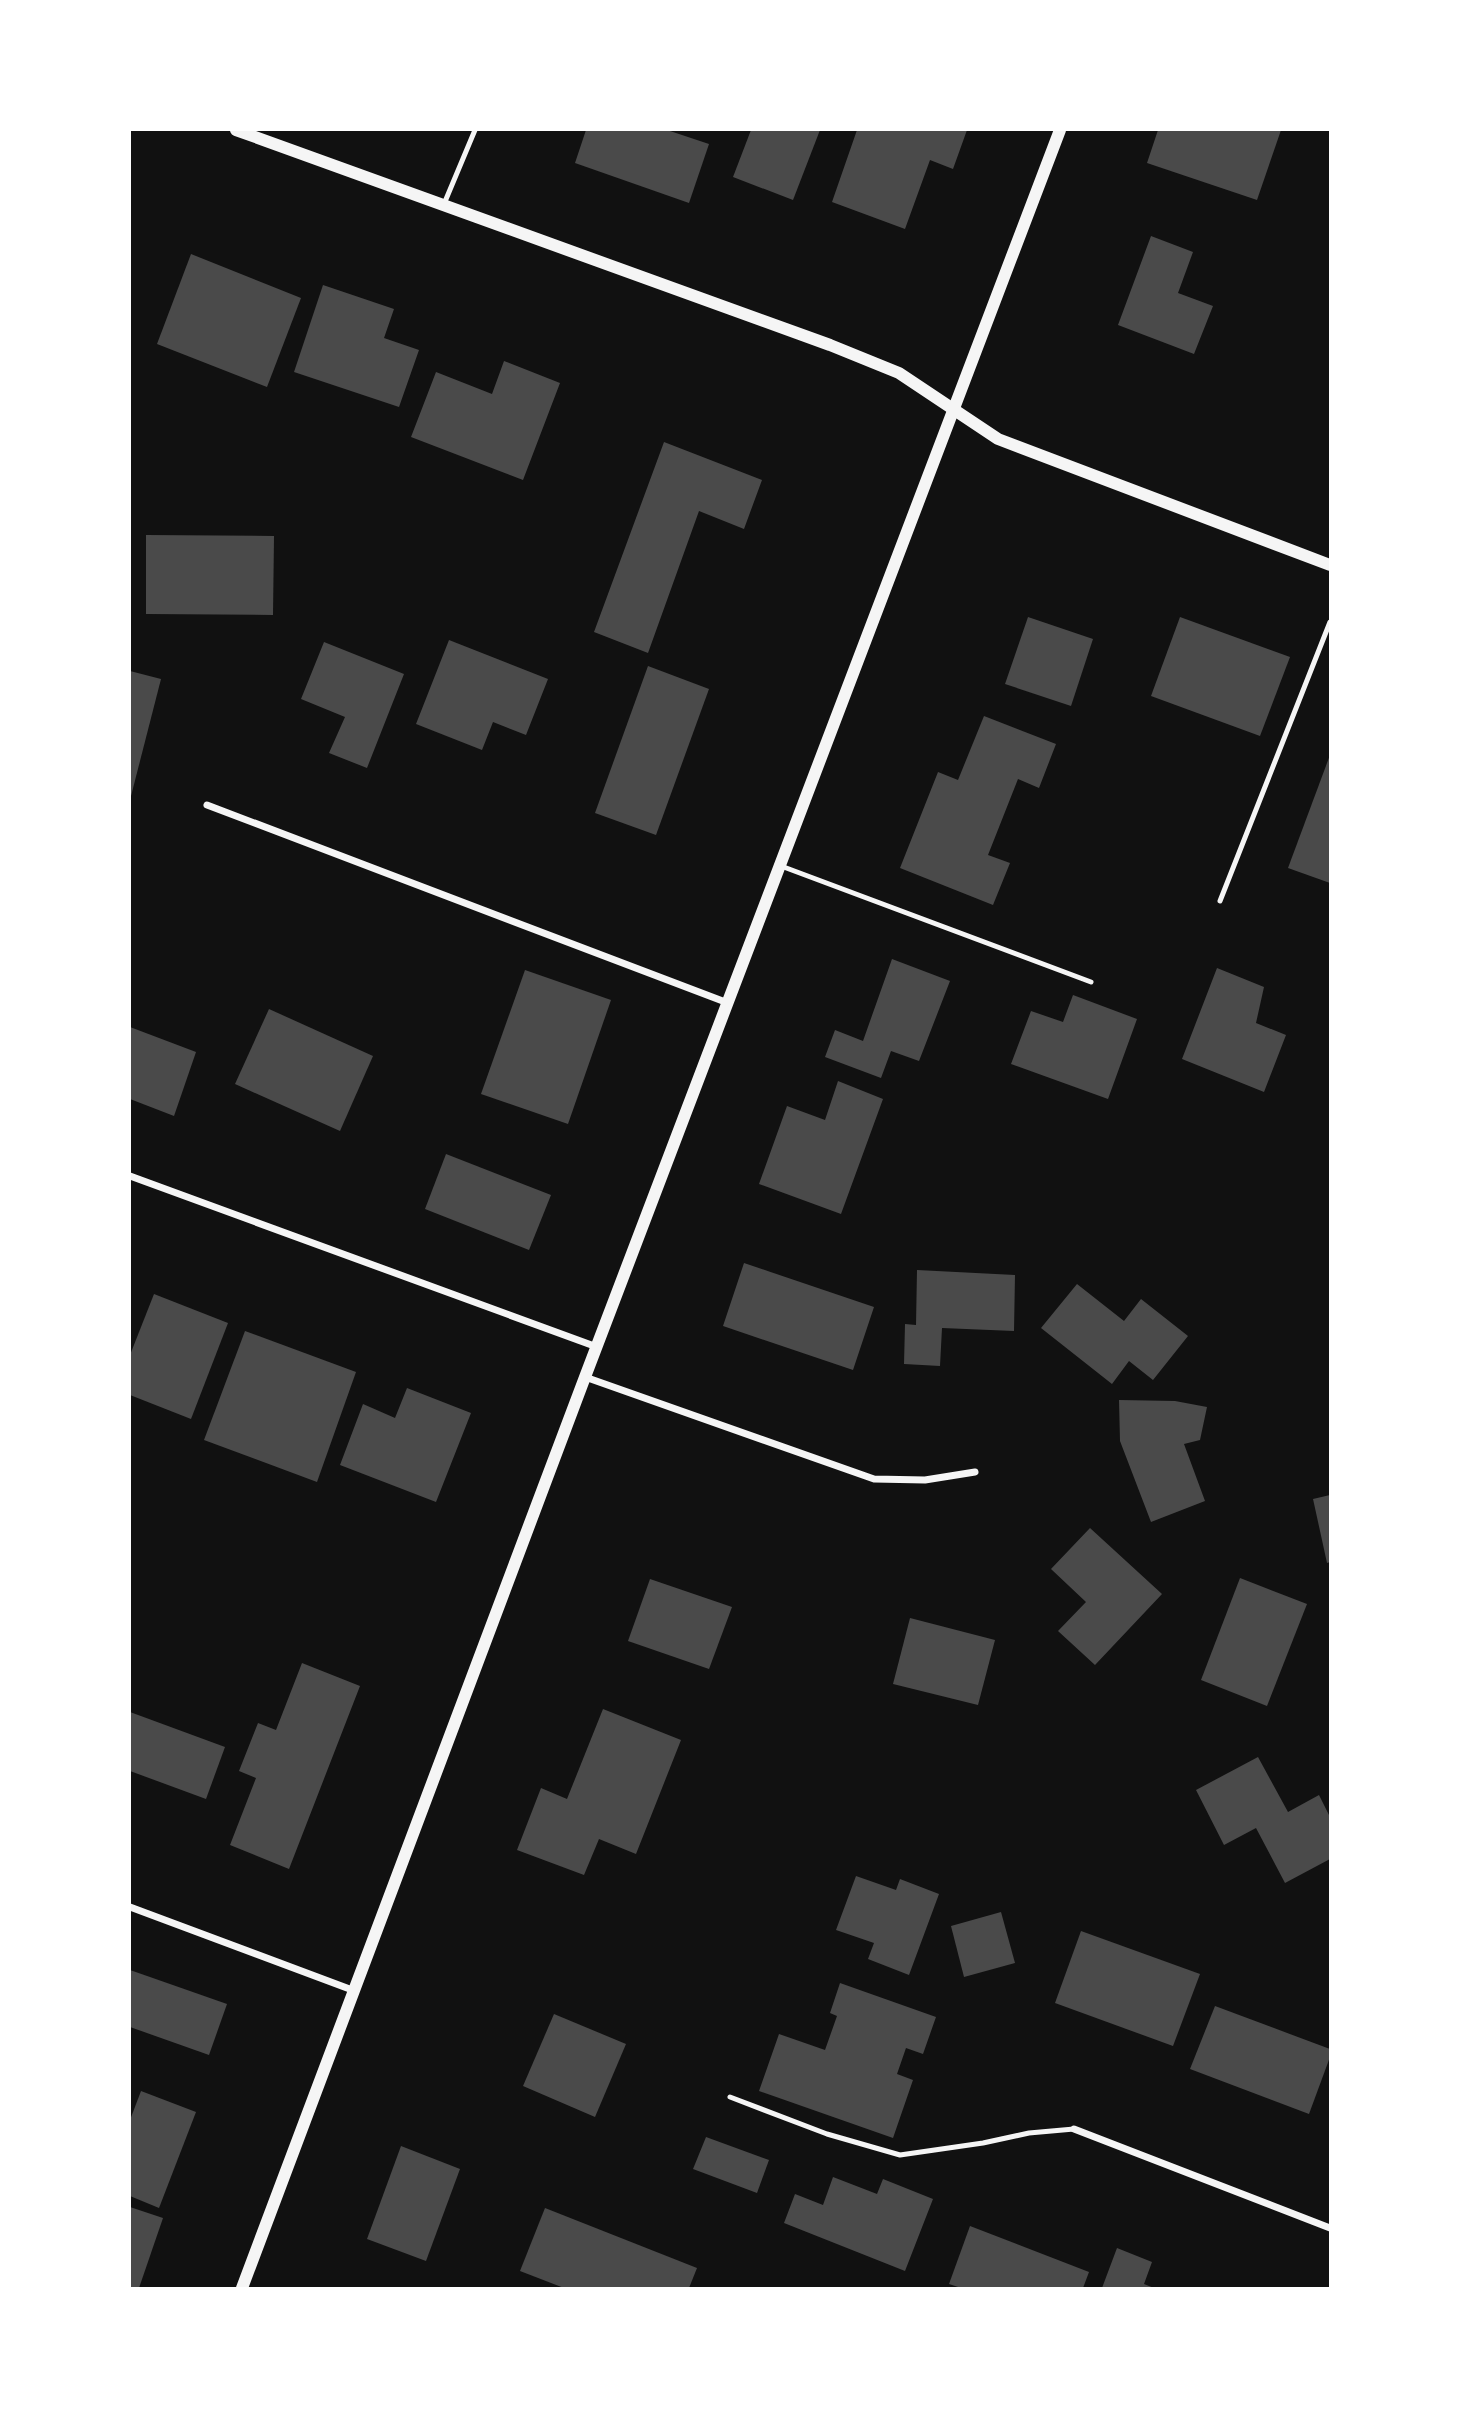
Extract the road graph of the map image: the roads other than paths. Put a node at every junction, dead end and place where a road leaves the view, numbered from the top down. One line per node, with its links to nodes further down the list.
1 (236, 130): 4 (street)
2 (475, 130): 4 (lane)
3 (1060, 130): 5 (street)
4 (443, 206): 5 (street)
5 (954, 410): 6 (street); 9 (street)
6 (1331, 565)
7 (1331, 622): 10 (lane)
8 (207, 804): 12 (street)
9 (780, 866): 11 (lane); 12 (street)
10 (1220, 901)
11 (1091, 982)
12 (728, 1003): 14 (street)
13 (130, 1176): 14 (street)
14 (597, 1347): 15 (street)
15 (585, 1377): 16 (street); 18 (street)
16 (975, 1472)
17 (130, 1907): 18 (street)
18 (356, 1991): 22 (street)
19 (730, 2097): 20 (lane)
20 (1073, 2129): 21 (street)
21 (1331, 2228)
22 (242, 2288)

